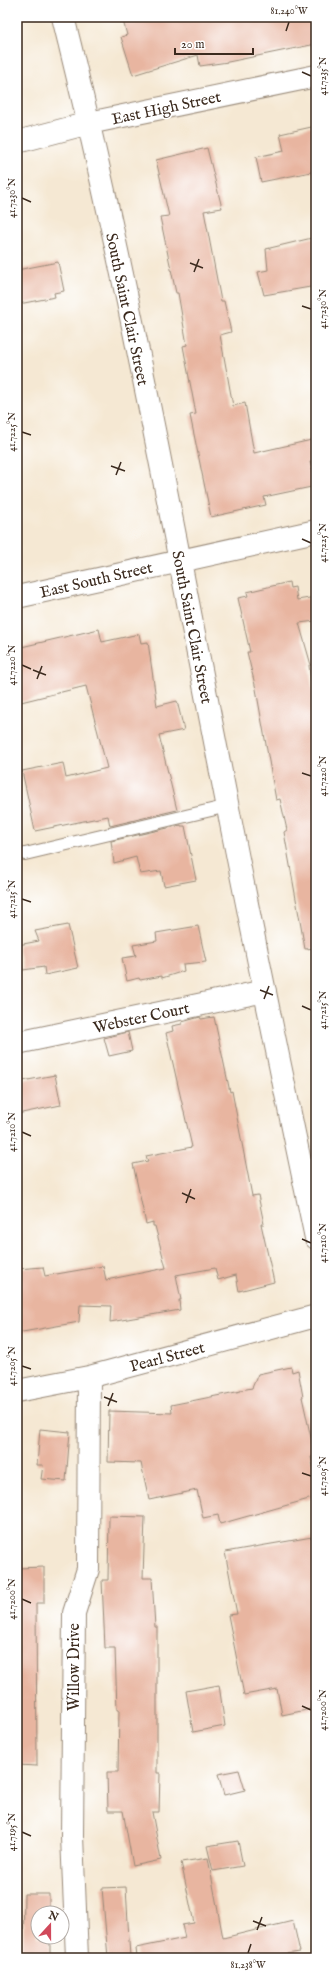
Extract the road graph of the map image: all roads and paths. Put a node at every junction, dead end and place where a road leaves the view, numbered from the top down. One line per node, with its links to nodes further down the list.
1 (62, 17): 3 (street, South Saint Clair Street)
2 (316, 76): 3 (street, East High Street)
3 (89, 123): 4 (street, East High Street); 6 (street, South Saint Clair Street)
4 (17, 142)
5 (316, 531): 6 (street, East South Street)
6 (181, 560): 7 (street, East South Street); 8 (street, South Saint Clair Street)
7 (17, 597)
8 (228, 806): 9 (lane); 10 (street, South Saint Clair Street)
9 (25, 854)
10 (265, 991): 11 (street, Webster Court); 12 (street, South Saint Clair Street)
11 (17, 1043)
12 (316, 1238)
13 (316, 1316): 14 (street, Pearl Street)
14 (89, 1377): 15 (street, Pearl Street); 16 (street, Willow Drive)
15 (17, 1391)
16 (76, 1958)

